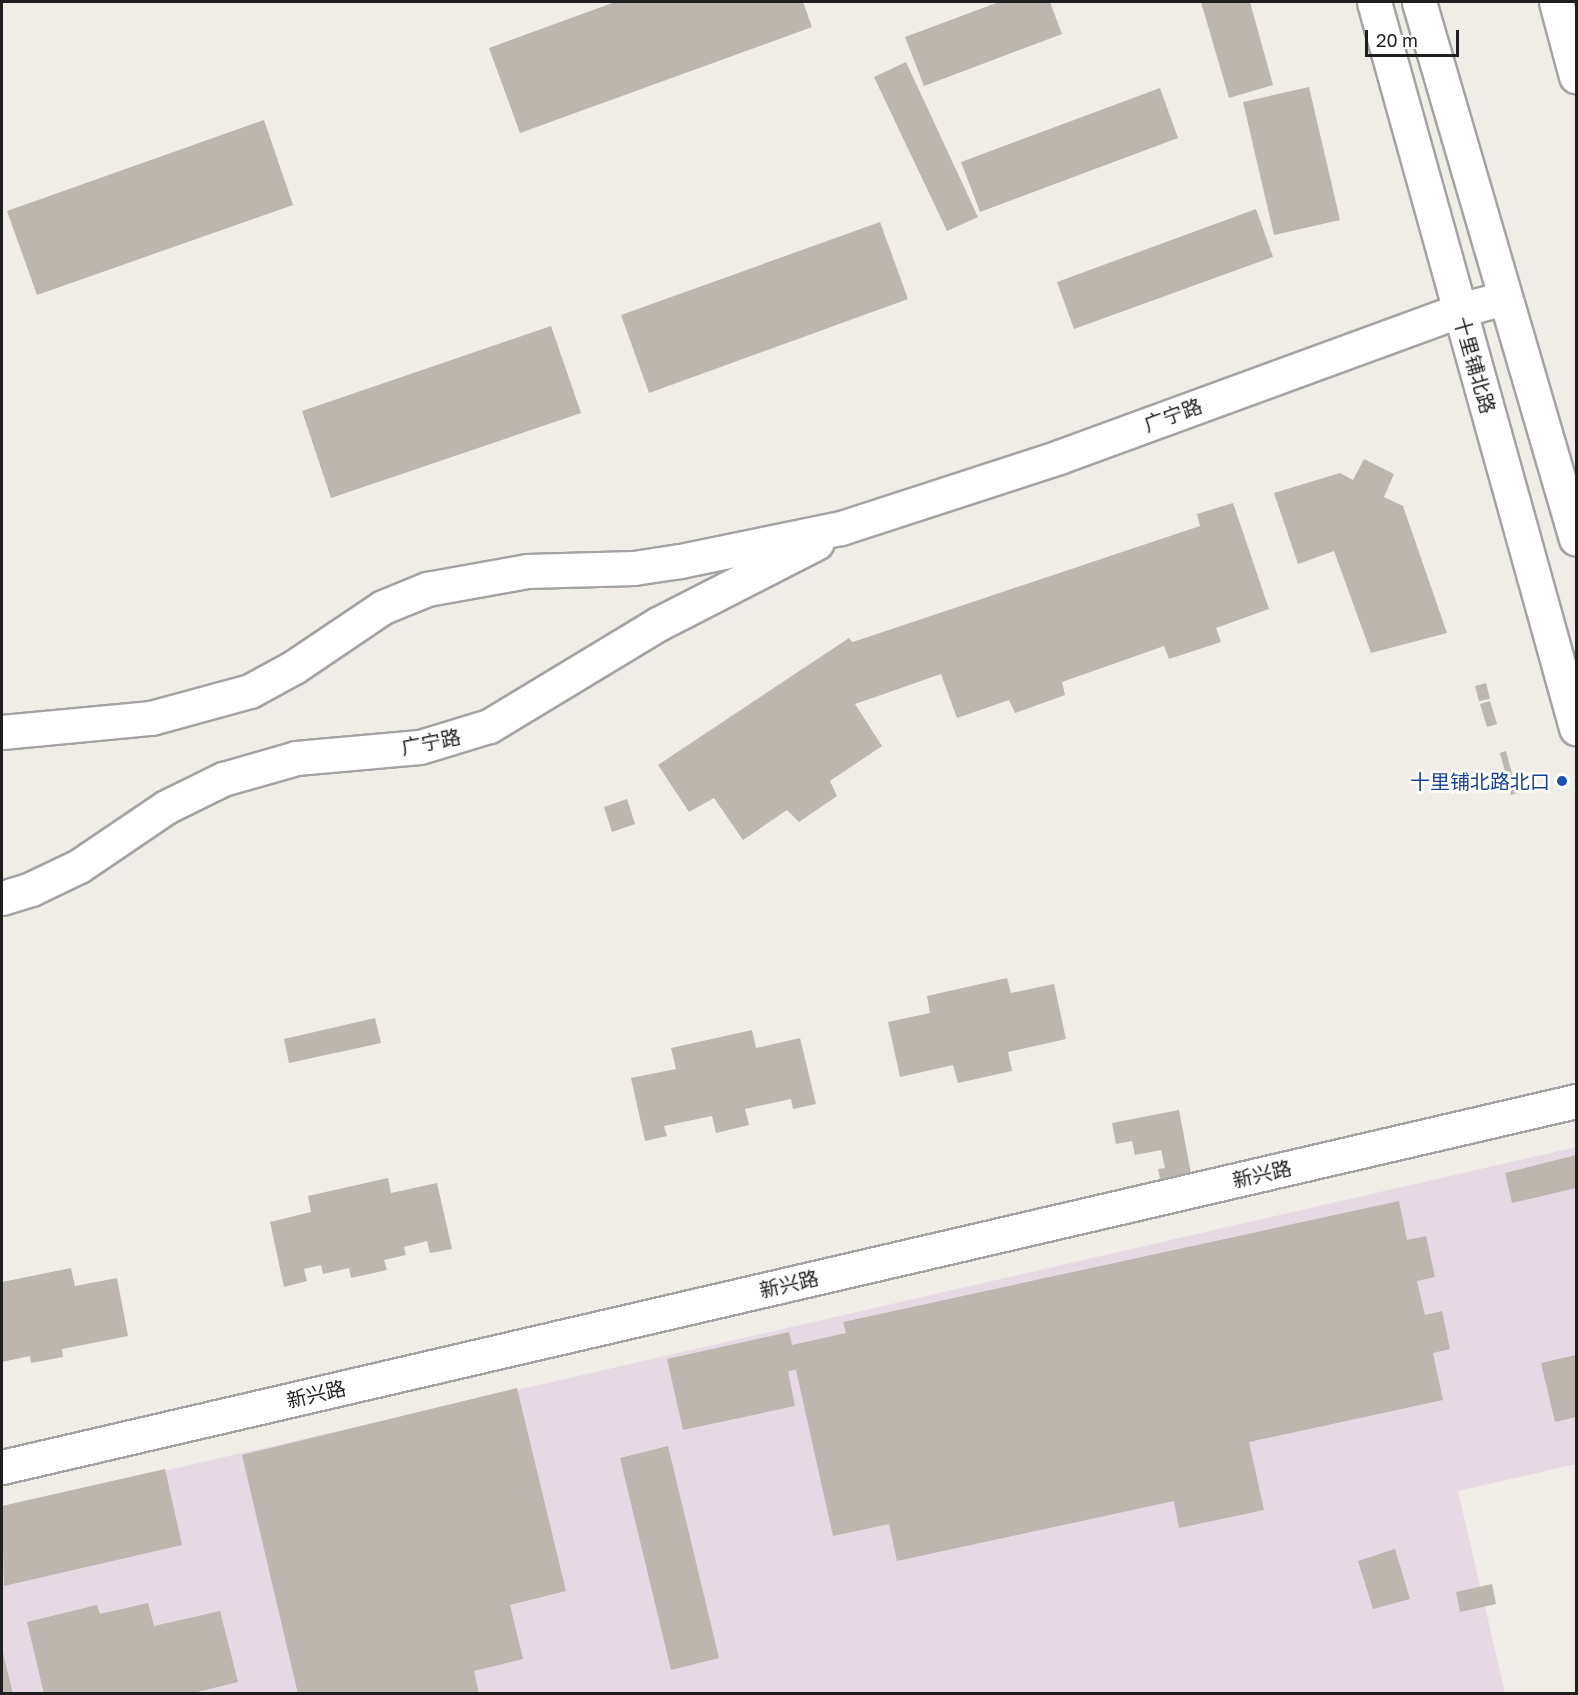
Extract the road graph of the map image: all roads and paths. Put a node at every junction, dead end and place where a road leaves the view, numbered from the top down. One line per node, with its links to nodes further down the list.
1 (1374, 2): 6 (street, 十里铺北路)
2 (1419, 2): 5 (street)
3 (1556, 2): 4 (street)
4 (1576, 76)
5 (1504, 298): 6 (street, 广宁路); 8 (street)
6 (1460, 310): 7 (street, 广宁路); 9 (street, 十里铺北路)
7 (841, 528): 10 (street, 广宁路); 11 (street, 广宁路)
8 (1576, 539)
9 (1576, 728)
10 (2, 732)
11 (2, 898)
12 (1576, 1101): 13 (street, 新兴路)
13 (2, 1467)

